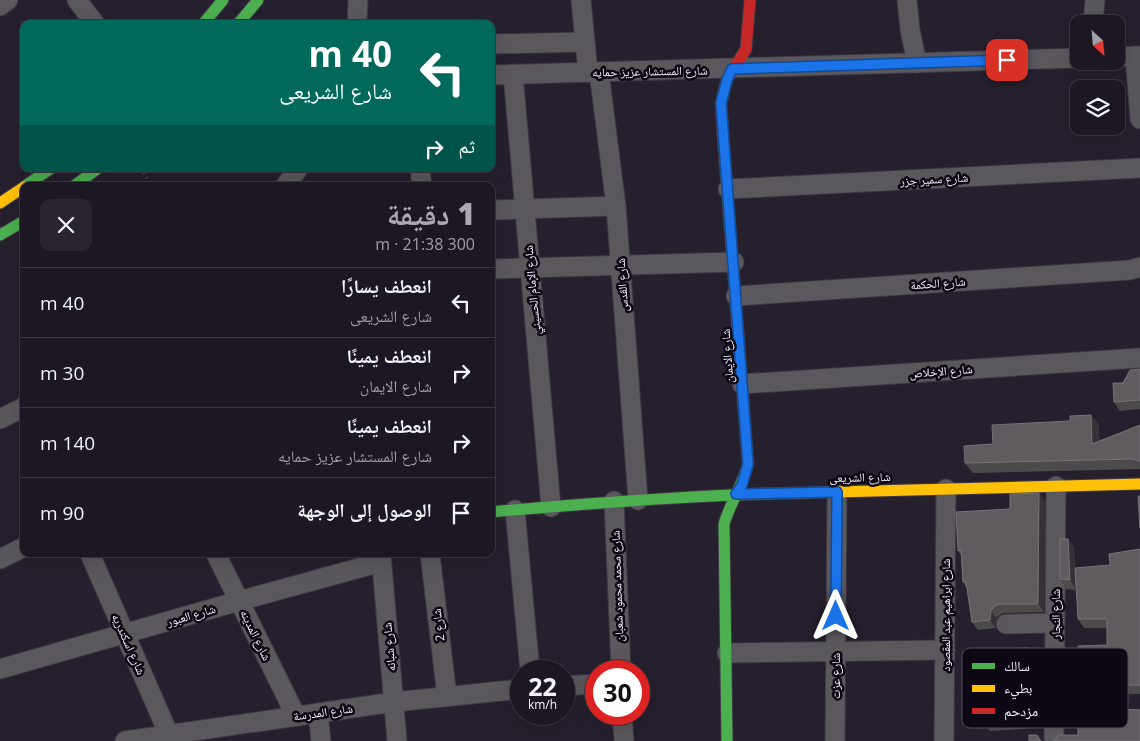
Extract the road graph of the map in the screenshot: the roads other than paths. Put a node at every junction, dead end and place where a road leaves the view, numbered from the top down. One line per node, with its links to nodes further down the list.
1 (8, 0): 10 (street)
2 (77, 0): 12 (street)
3 (223, 0): 13 (street)
4 (258, 0): 14 (street)
5 (358, 0): 15 (street)
6 (581, 0): 16 (street, شارع القدس)
7 (750, 0): 22 (street, شارع الايمان)
8 (907, 0): 21 (street)
9 (1095, 0): 11 (street)
10 (0, 6)
11 (1094, 15)
12 (92, 20)
13 (206, 20)
14 (241, 20)
15 (357, 20)
16 (584, 42): 17 (street); 23 (street, شارع القدس)
17 (495, 44)
18 (1138, 56): 19 (street); 26 (street)
19 (1125, 57)
20 (1070, 58): 21 (street, شارع المستشار عزيز حمايه)
21 (917, 63): 22 (street, شارع المستشار عزيز حمايه)
22 (732, 69): 23 (street, شارع المستشار عزيز حمايه); 34 (street, شارع الايمان)
23 (594, 72): 24 (street, شارع المستشار عزيز حمايه); 37 (street, شارع القدس)
24 (513, 74): 25 (street, شارع المستشار عزيز حمايه); 39 (street, شارع الإمام الحسيني)
25 (495, 75)
26 (1140, 119)
27 (1140, 168): 34 (street, شارع سمير جزر)
28 (46, 172): 31 (street)
29 (93, 172): 32 (street)
30 (296, 172): 33 (street)
31 (31, 182)
32 (79, 182)
33 (288, 182)
34 (728, 189): 42 (street, شارع الايمان)
35 (20, 190): 36 (street)
36 (0, 203)
37 (616, 206): 39 (street); 43 (street, شارع القدس)
38 (495, 210): 39 (street)
39 (525, 210): 44 (street, شارع الإمام الحسيني)
40 (20, 224): 41 (street)
41 (0, 236)
42 (734, 262): 43 (street); 47 (street, شارع الايمان)
43 (621, 266): 44 (street); 57 (street, شارع القدس)
44 (530, 268): 46 (street); 59 (street, شارع الإمام الحسيني)
45 (1140, 268): 47 (street, شارع الحكمة)
46 (495, 269)
47 (736, 296): 49 (street, شارع الايمان)
48 (1140, 358): 49 (street, شارع الإخلاص)
49 (742, 384): 56 (street, شارع الايمان)
50 (20, 409): 51 (street)
51 (0, 418)
52 (1140, 484): 53 (street, شارع الشريعى)
53 (1056, 486): 54 (street, شارع الشريعى); 69 (street, شارع النجار)
54 (946, 489): 55 (street, شارع الشريعى); 73 (street, شارع ابراهيم عبد المقصود)
55 (837, 492): 56 (street, شارع الشريعى); 74 (street, شارع عزت)
56 (736, 494): 57 (street, شارع الشريعى); 75 (street, شارع الايمان)
57 (638, 500): 58 (street, شارع الشريعى)
58 (614, 501): 59 (street, شارع الشريعى); 77 (street, شارع محمد محمود شعبان)
59 (551, 507): 60 (street, شارع الشريعى)
60 (515, 510): 61 (street, شارع الشريعى); 76 (street)
61 (495, 512)
62 (20, 549): 67 (street)
63 (91, 557): 71 (street, شارع اسكندريه)
64 (217, 557): 68 (street, شارع المدينه)
65 (430, 557): 80 (street, شارع 2)
66 (381, 558): 68 (street, شارع العبور); 81 (street, شارع شبانه)
67 (0, 559)
68 (239, 601): 71 (street, شارع العبور); 83 (street, شارع المدينه)
69 (1056, 623): 70 (street); 72 (street, شارع النجار)
70 (1006, 624)
71 (124, 634): 78 (street, شارع العبور); 87 (street, شارع اسكندريه)
72 (1056, 648)
73 (945, 650): 74 (street); 94 (street, شارع ابراهيم عبد المقصود)
74 (836, 652): 75 (street); 93 (street, شارع عزت)
75 (727, 653): 92 (street, شارع الايمان)
76 (529, 660)
77 (620, 660)
78 (0, 669)
79 (510, 690): 80 (street, شارع المدرسة)
80 (447, 696): 81 (street, شارع المدرسة)
81 (394, 702): 82 (street, شارع المدرسة); 90 (street, شارع شبانه)
82 (318, 713): 83 (street, شارع المدرسة); 89 (street)
83 (296, 716): 86 (street, شارع المدرسة)
84 (623, 725): 91 (street)
85 (1054, 728): 95 (street, شارع النجار)
86 (242, 733): 87 (street, شارع المدرسة)
87 (169, 735): 88 (street, شارع المدرسة)
88 (125, 741)
89 (321, 741)
90 (397, 741)
91 (624, 741)
92 (726, 741)
93 (835, 741)
94 (944, 741)
95 (1054, 741)

